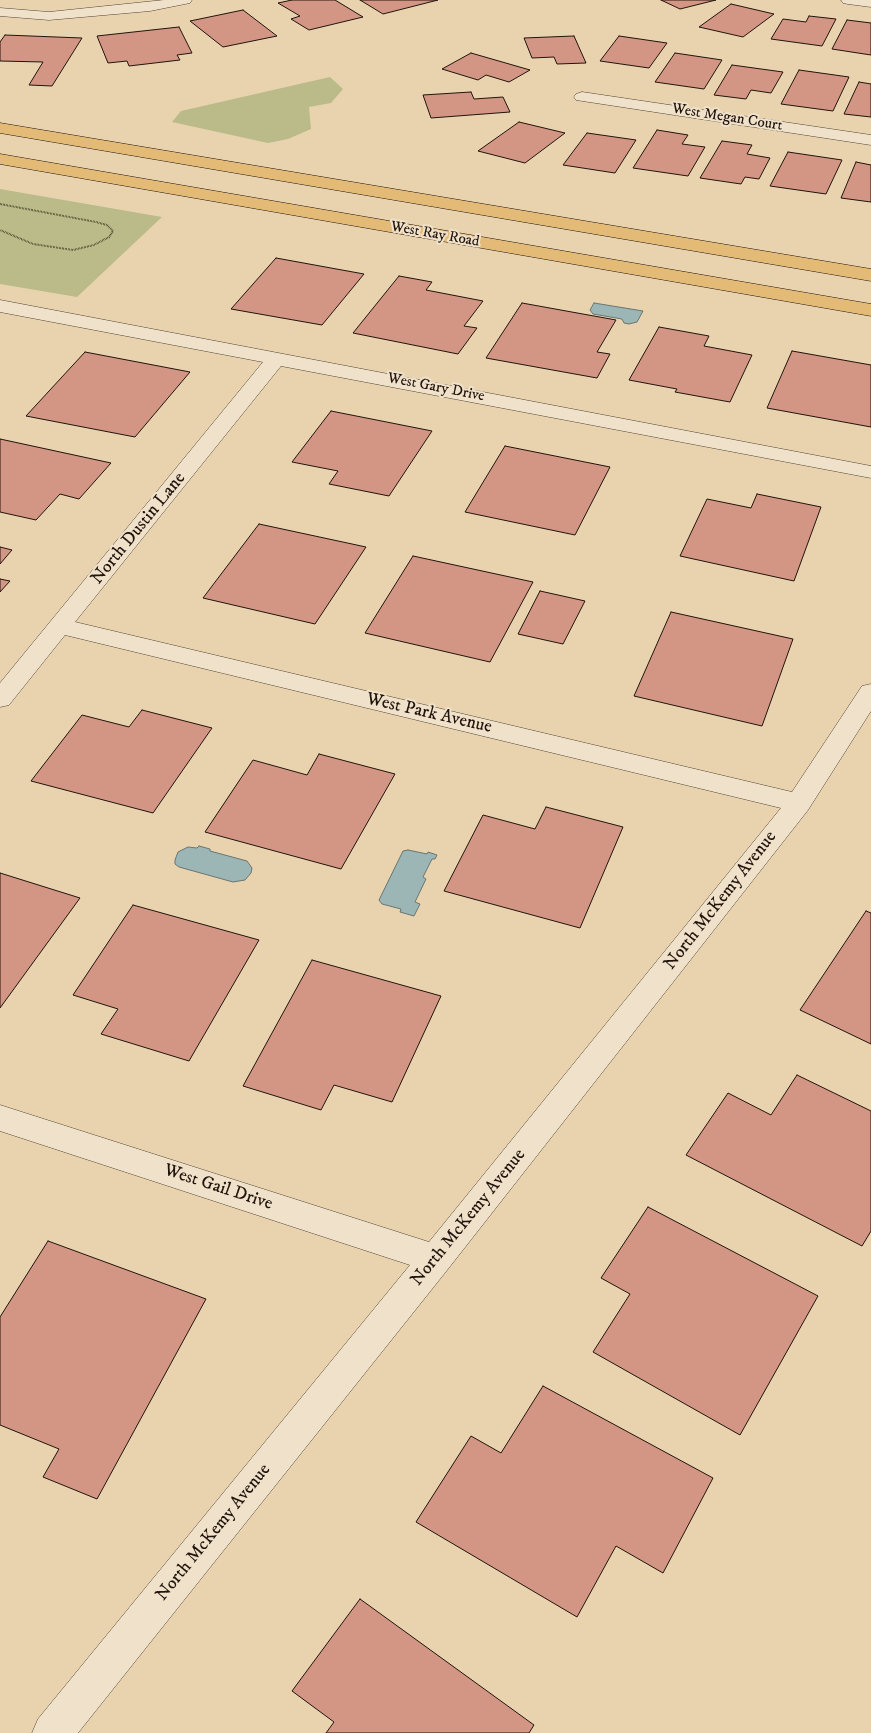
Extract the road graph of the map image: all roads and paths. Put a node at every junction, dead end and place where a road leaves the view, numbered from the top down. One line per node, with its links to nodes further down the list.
1 (185, 0): 4 (street)
2 (848, 0): 3 (street)
3 (871, 3)
4 (0, 12)
5 (582, 97): 7 (street, West Megan Court)
6 (0, 128): 11 (main road, West Ray Road)
7 (871, 140)
8 (0, 159): 13 (main road, West Ray Road)
9 (0, 204): 10 (path)
10 (0, 230)
11 (871, 275)
12 (0, 306): 14 (street, West Gary Drive)
13 (871, 310)
14 (277, 358): 15 (street, West Gary Drive); 16 (street, North Dustin Lane)
15 (871, 472)
16 (60, 626): 18 (street, North Dustin Lane); 19 (street, West Park Avenue)
17 (871, 692): 19 (street, North McKemy Avenue)
18 (0, 698)
19 (799, 803): 21 (street, North McKemy Avenue)
20 (0, 1118): 21 (street, West Gail Drive)
21 (436, 1259): 22 (street, North McKemy Avenue)
22 (52, 1733)

